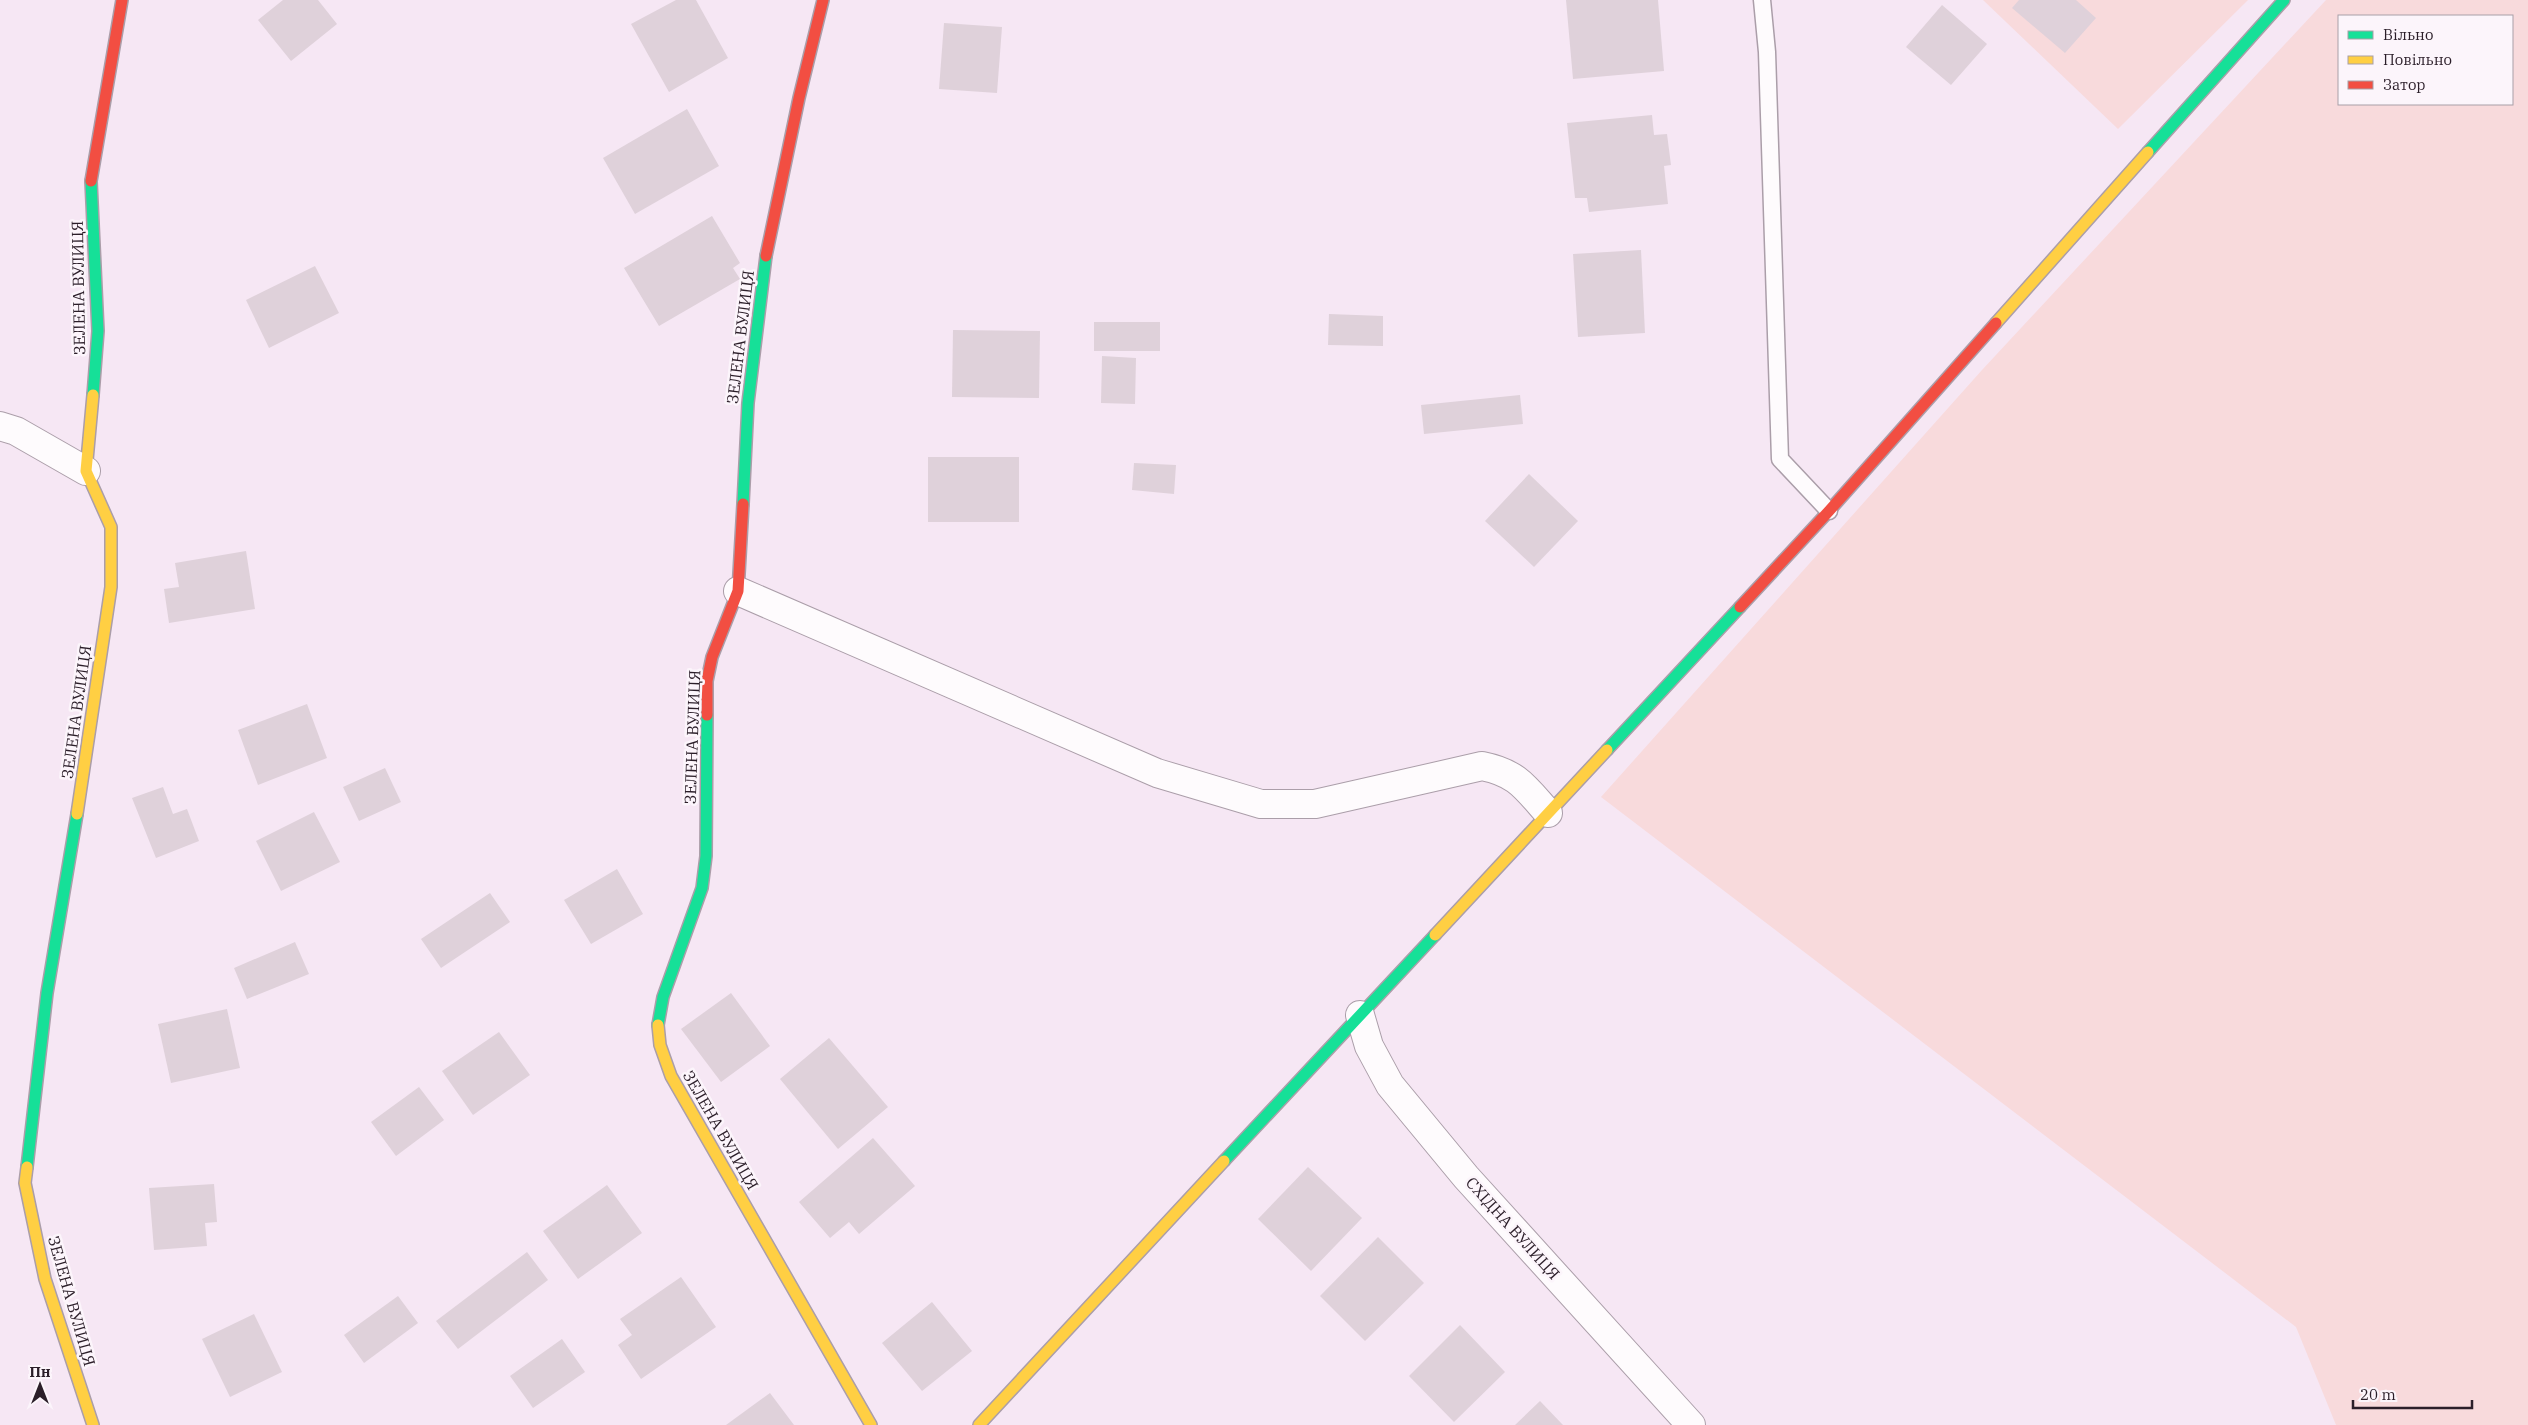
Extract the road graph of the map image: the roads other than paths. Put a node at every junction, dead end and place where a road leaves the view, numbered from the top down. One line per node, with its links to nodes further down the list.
1 (122, 0): 6 (street, ЗЕЛЕНА ВУЛИЦЯ)
2 (823, 0): 8 (street, ЗЕЛЕНА ВУЛИЦЯ)
3 (1762, 0): 7 (lane)
4 (2284, 0): 7 (street)
5 (0, 426): 6 (street)
6 (86, 471): 11 (street, ЗЕЛЕНА ВУЛИЦЯ)
7 (1829, 511): 9 (street)
8 (738, 591): 9 (street); 12 (street, ЗЕЛЕНА ВУЛИЦЯ)
9 (1548, 813): 10 (street)
10 (1360, 1014): 13 (street); 14 (street, СХІДНА ВУЛИЦЯ)
11 (93, 1425)
12 (871, 1425)
13 (979, 1425)
14 (1690, 1425)

